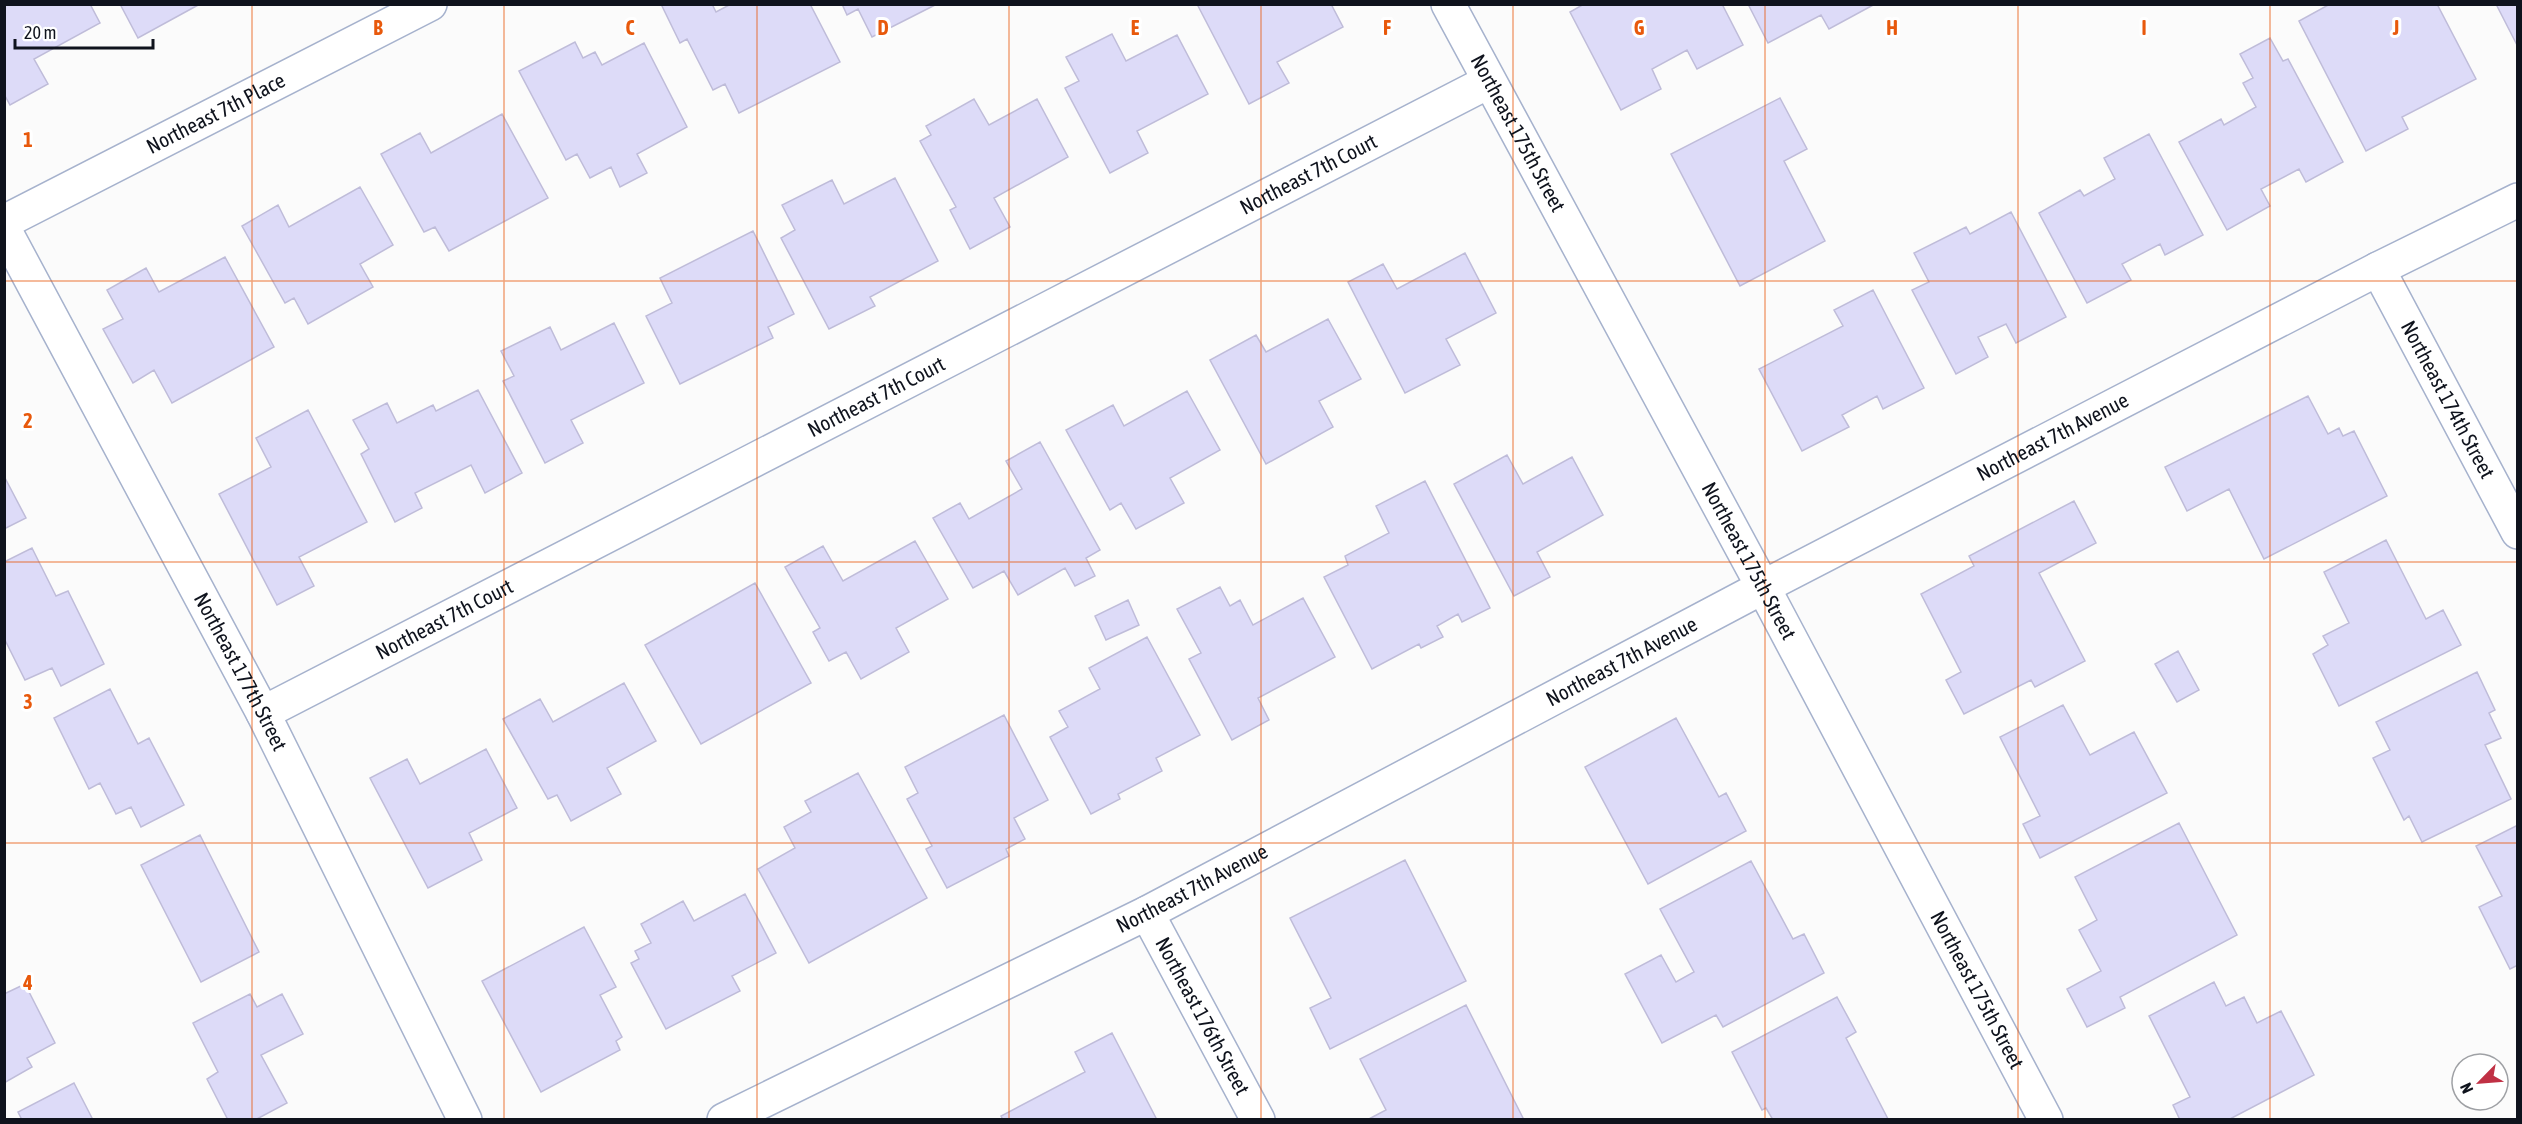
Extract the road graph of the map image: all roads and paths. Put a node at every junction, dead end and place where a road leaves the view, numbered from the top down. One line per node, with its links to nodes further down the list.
1 (430, 4): 5 (street, Northeast 7th Place)
2 (1448, 4): 3 (street, Northeast 175th Street)
3 (1488, 82): 9 (street, Northeast 175th Street); 10 (street, Northeast 7th Court)
4 (2517, 200): 7 (street, Northeast 7th Avenue)
5 (4, 222)
6 (4, 229): 10 (street, Northeast 177th Street)
7 (2378, 269): 8 (street, Northeast 174th Street); 9 (street, Northeast 7th Avenue)
8 (2517, 532)
9 (1763, 587): 11 (street, Northeast 7th Avenue); 15 (street, Northeast 175th Street)
10 (263, 713): 12 (street, Northeast 177th Street)
11 (1147, 913): 13 (street, Northeast 7th Avenue); 14 (street, Northeast 176th Street)
12 (465, 1119)
13 (724, 1119)
14 (1258, 1119)
15 (2046, 1119)

